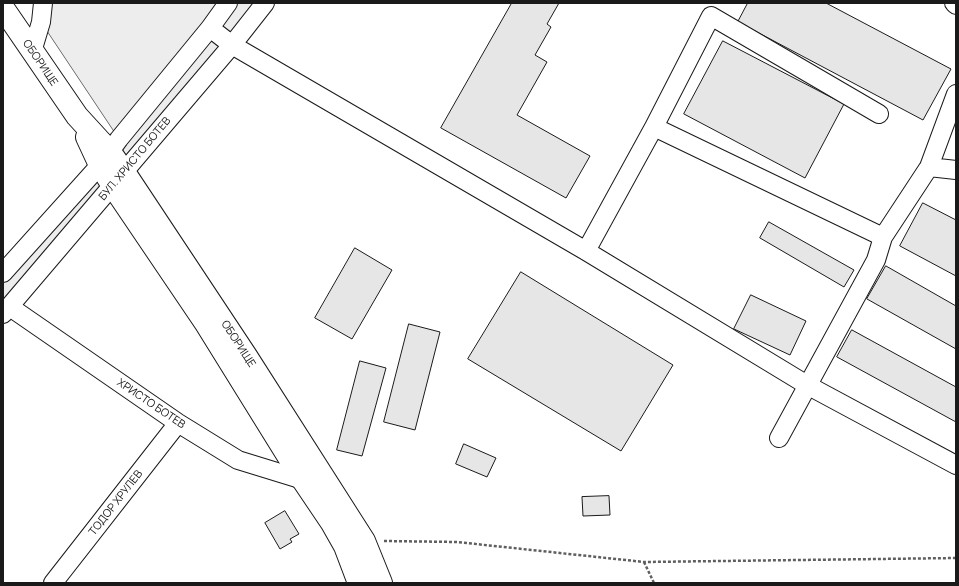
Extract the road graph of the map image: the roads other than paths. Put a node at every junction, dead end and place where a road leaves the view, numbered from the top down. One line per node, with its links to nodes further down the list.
1 (43, 3): 7 (street)
2 (228, 3): 5 (street, БУЛ. ХРИСТО БОТЕВ)
3 (265, 3): 6 (street, БУЛ. ХРИСТО БОТЕВ)
4 (3, 8): 7 (main road, ОБОРИЩЕ)
5 (210, 28): 6 (street); 11 (street, БУЛ. ХРИСТО БОТЕВ)
6 (232, 45): 14 (street, БУЛ. ХРИСТО БОТЕВ); 16 (street)
7 (32, 52): 11 (main road, ОБОРИЩЕ)
8 (956, 94): 12 (street)
9 (879, 114): 10 (street)
10 (654, 127): 15 (street); 16 (street)
11 (105, 159): 14 (main road, ОБОРИЩЕ); 17 (street, БУЛ. ХРИСТО БОТЕВ)
12 (929, 167): 13 (street); 15 (street)
13 (956, 170)
14 (118, 179): 18 (street, БУЛ. ХРИСТО БОТЕВ); 23 (main road, ОБОРИЩЕ); 26 (main road, ОБОРИЩЕ)
15 (883, 237): 19 (street)
16 (586, 250): 19 (street)
17 (3, 274)
18 (6, 310): 20 (street, ХРИСТО БОТЕВ)
19 (807, 385): 21 (street); 22 (street)
20 (178, 423): 23 (street, ХРИСТО БОТЕВ); 24 (street, ТОДОР ХРУЛЕВ)
21 (779, 438)
22 (956, 465)
23 (304, 480): 25 (main road, ОБОРИЩЕ)
24 (53, 583)
25 (359, 583)
26 (381, 583)

